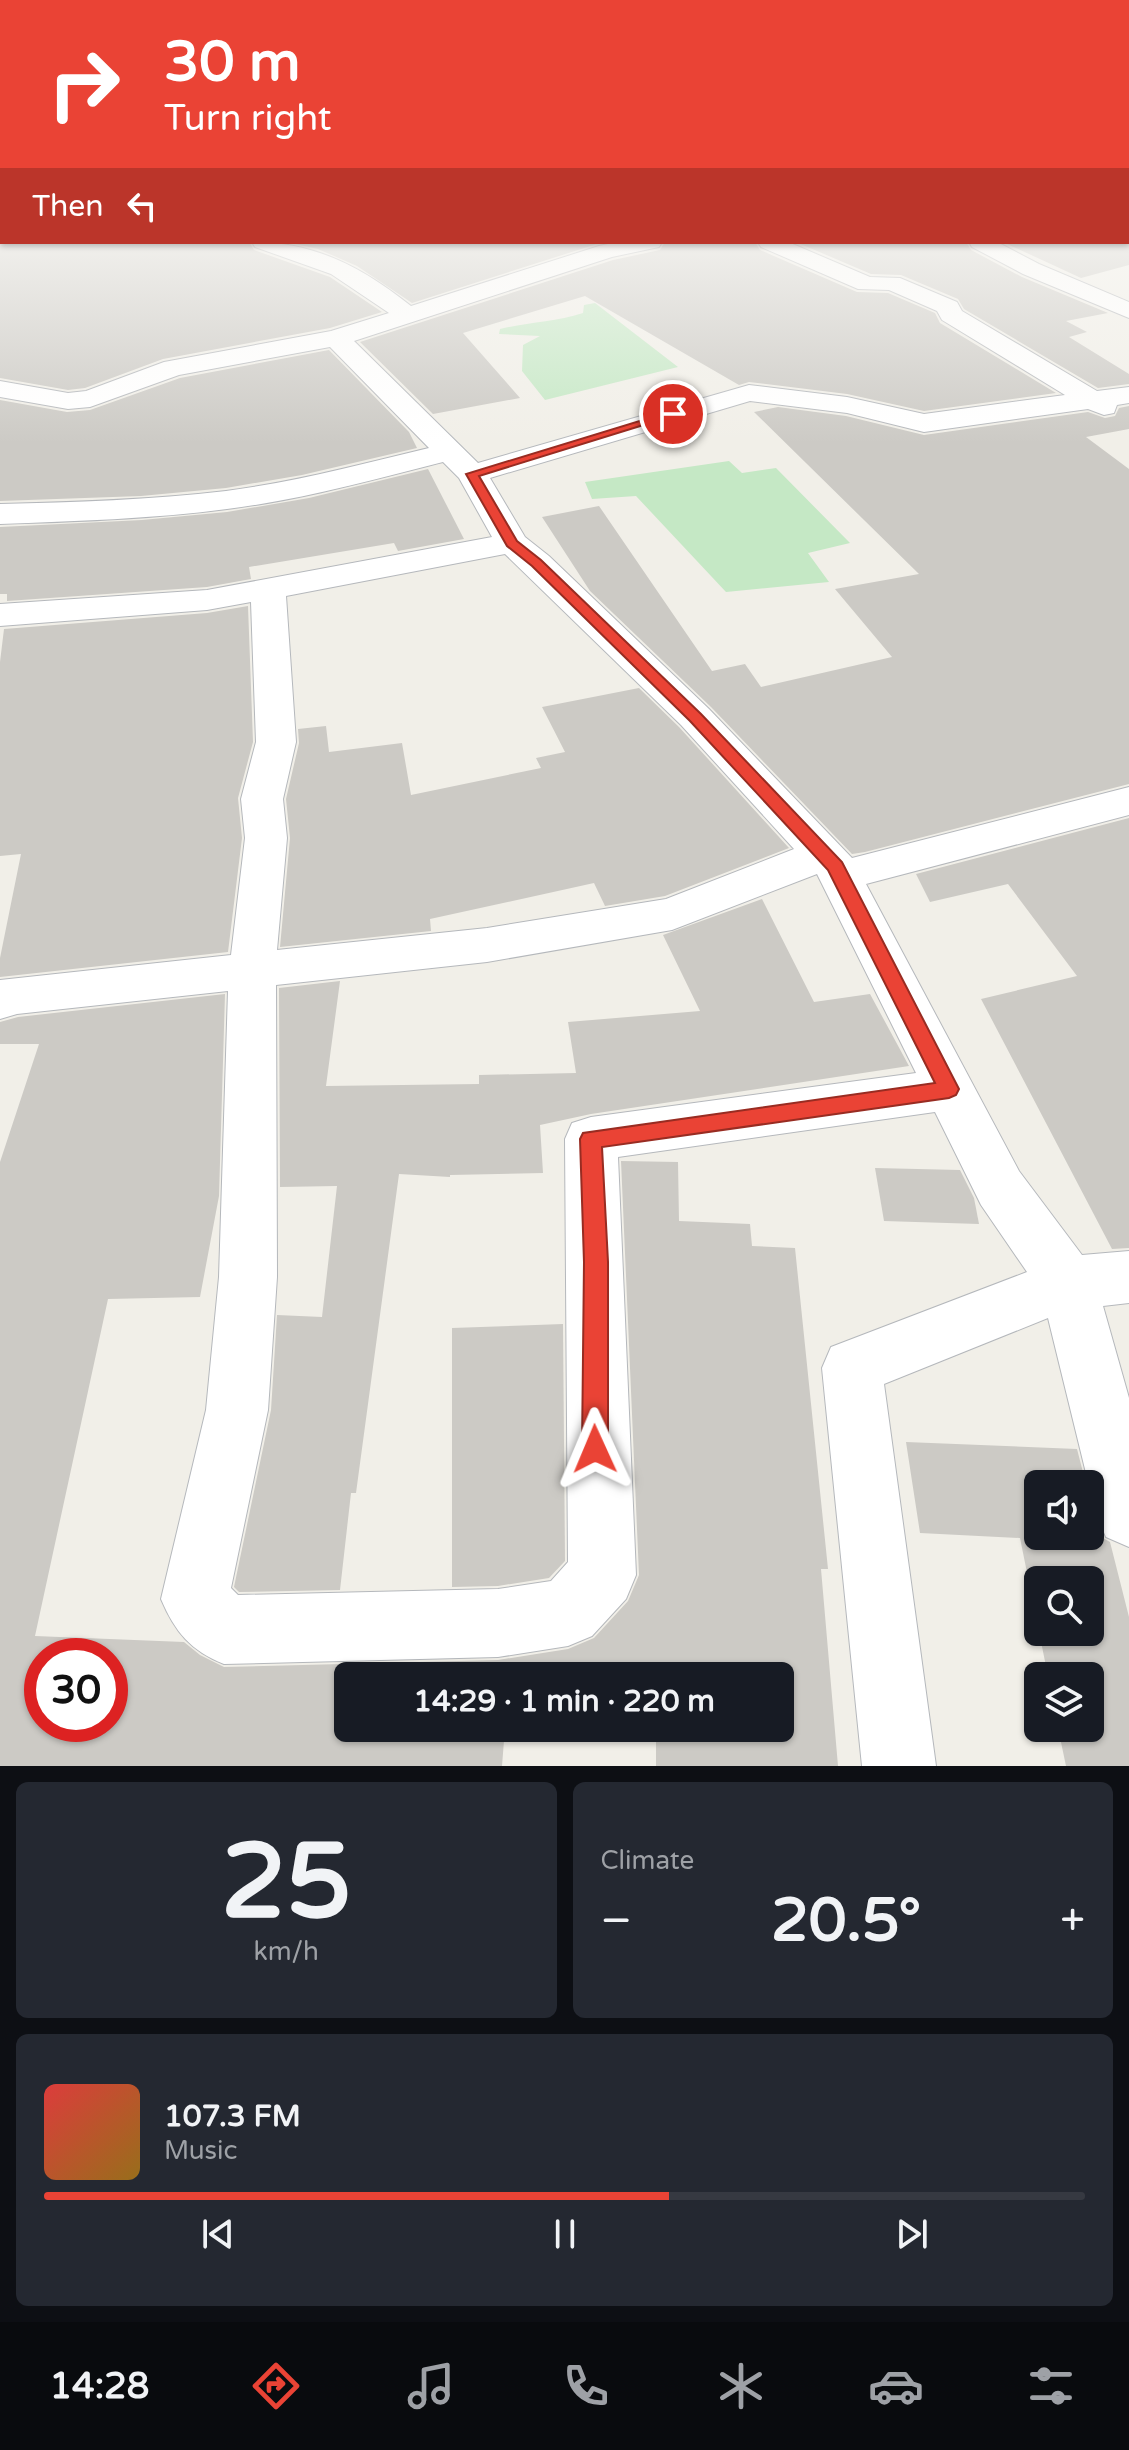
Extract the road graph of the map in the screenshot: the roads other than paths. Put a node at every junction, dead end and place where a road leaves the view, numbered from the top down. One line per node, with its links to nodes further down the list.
1 (360, 278): 6 (street)
2 (521, 278): 6 (street)
3 (854, 278): 10 (street)
4 (1053, 278): 5 (street)
5 (1129, 311)
6 (407, 315): 7 (street)
7 (336, 338): 8 (street); 12 (street)
8 (0, 389)
9 (1129, 395): 10 (street)
10 (1095, 401): 11 (street); 12 (street)
11 (1129, 424)
12 (461, 463): 13 (street); 14 (street)
13 (0, 514)
14 (512, 543): 15 (street); 18 (street)
15 (268, 588): 16 (street); 19 (street)
16 (0, 615)
17 (1129, 801): 18 (street)
18 (832, 865): 19 (street); 21 (street)
19 (252, 972): 20 (street); 21 (street)
20 (0, 1001)
21 (949, 1089): 23 (street)
22 (1129, 1277): 23 (street)
23 (1068, 1283): 24 (street); 25 (street)
24 (1129, 1514)
25 (899, 1766)

